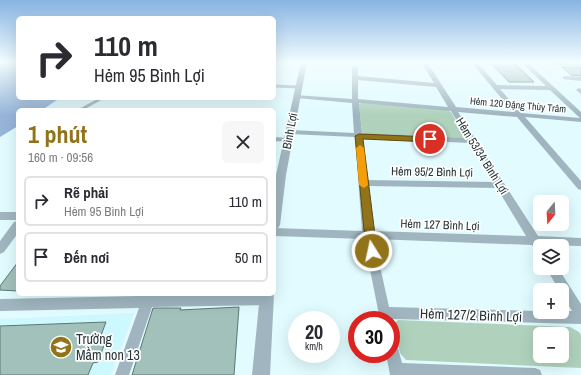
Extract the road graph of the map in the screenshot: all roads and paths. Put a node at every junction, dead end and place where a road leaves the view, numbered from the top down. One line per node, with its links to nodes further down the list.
1 (299, 80): 11 (street, Bình Lợi)
2 (355, 80): 13 (street)
3 (373, 80): 7 (street)
4 (435, 80): 7 (street, Hẻm 53/34 Bình Lợi)
5 (489, 80): 9 (street)
6 (542, 80): 10 (street)
7 (438, 85): 15 (street, Hẻm 53/34 Bình Lợi)
8 (276, 86): 11 (lane)
9 (495, 87): 10 (street); 16 (street)
10 (550, 88): 17 (street)
11 (298, 92): 13 (street, Hẻm 120 Đặng Thùy Trâm); 19 (street, Bình Lợi)
12 (98, 100): 14 (lane)
13 (355, 101): 15 (street, Hẻm 120 Đặng Thùy Trâm); 20 (street)
14 (84, 108)
15 (453, 109): 16 (street, Hẻm 120 Đặng Thùy Trâm); 22 (street, Hẻm 53/34 Bình Lợi)
16 (519, 115): 18 (street, Hẻm 120 Đặng Thùy Trâm); 25 (street)
17 (581, 116)
18 (581, 120)
19 (289, 136): 20 (street); 21 (lane); 26 (street, Bình Lợi)
20 (359, 136): 22 (street); 23 (street)
21 (276, 139)
22 (473, 141): 24 (street, Hẻm 53/34 Bình Lợi)
23 (363, 183): 24 (street, Hẻm 95/2 Bình Lợi); 31 (street)
24 (500, 185): 32 (street, Hẻm 53/34 Bình Lợi)
25 (581, 187)
26 (276, 213)
27 (0, 216): 28 (street)
28 (16, 216)
29 (16, 228): 36 (street)
30 (276, 232): 31 (street, Hẻm 127 Bình Lợi)
31 (368, 235): 35 (street, Hẻm 127 Bình Lợi); 41 (street, Hẻm 127/2 Bình Lợi)
32 (533, 239)
33 (581, 242): 34 (street, Hẻm 127 Bình Lợi)
34 (569, 243)
35 (533, 245)
36 (0, 249)
37 (556, 275): 42 (street)
38 (267, 297): 39 (street); 48 (street)
39 (148, 301): 40 (street); 47 (street)
40 (0, 305)
41 (384, 311)
42 (581, 315)
43 (400, 316): 44 (street, Hẻm 127/2 Bình Lợi)
44 (581, 318)
45 (395, 363): 46 (street)
46 (397, 373): 49 (street)
47 (122, 375)
48 (261, 375)
49 (536, 375)

